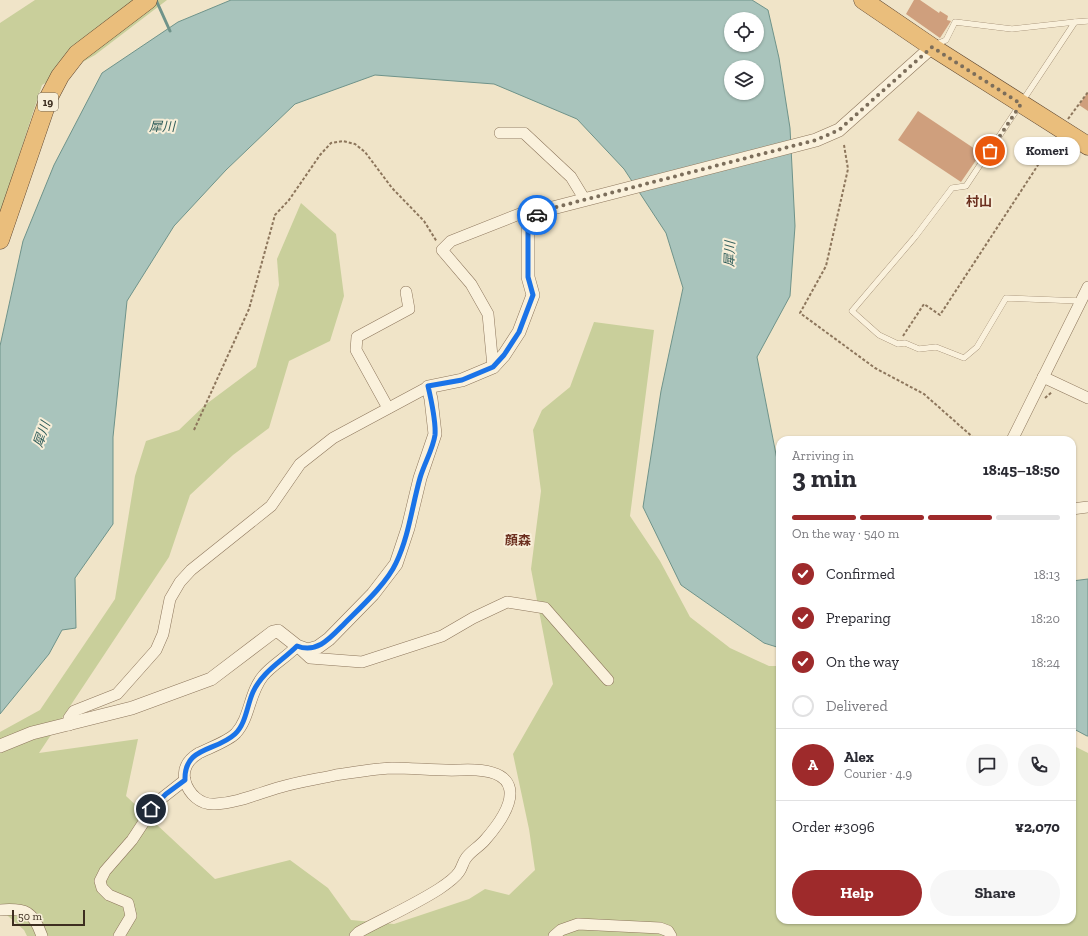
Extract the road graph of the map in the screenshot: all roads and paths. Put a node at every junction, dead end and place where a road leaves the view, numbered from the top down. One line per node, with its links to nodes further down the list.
1 (148, 0): 13 (highway, 19)
2 (864, 0): 5 (highway)
3 (1088, 21): 4 (lane)
4 (1075, 22): 5 (lane); 7 (lane)
5 (932, 47): 7 (highway); 11 (street)
6 (1088, 92): 8 (path)
7 (1021, 104): 8 (highway); 18 (lane)
8 (1061, 129): 10 (highway); 18 (path)
9 (500, 133): 11 (street)
10 (1088, 146)
11 (585, 200): 12 (street)
12 (534, 218): 14 (street); 19 (street)
13 (0, 240)
14 (442, 250): 19 (street); 26 (path)
15 (1088, 287): 17 (street)
16 (406, 292): 25 (street)
17 (1081, 301): 18 (lane); 20 (street)
18 (898, 344)
19 (493, 367): 21 (street)
20 (1043, 377): 23 (street); 27 (street)
21 (428, 386): 25 (street); 30 (street)
22 (1055, 393): 24 (path)
23 (1088, 398)
24 (1042, 402)
25 (388, 408): 32 (street)
26 (194, 430)
27 (1014, 436)
28 (1088, 507): 29 (street)
29 (1076, 508)
30 (297, 646): 31 (street); 32 (street); 34 (street)
31 (608, 680)
32 (69, 725): 33 (street)
33 (0, 746)
34 (185, 780): 37 (street); 38 (street)
35 (0, 910): 36 (street)
36 (42, 936)
37 (119, 936)
38 (355, 936)
39 (554, 936): 40 (street)
40 (671, 936)

